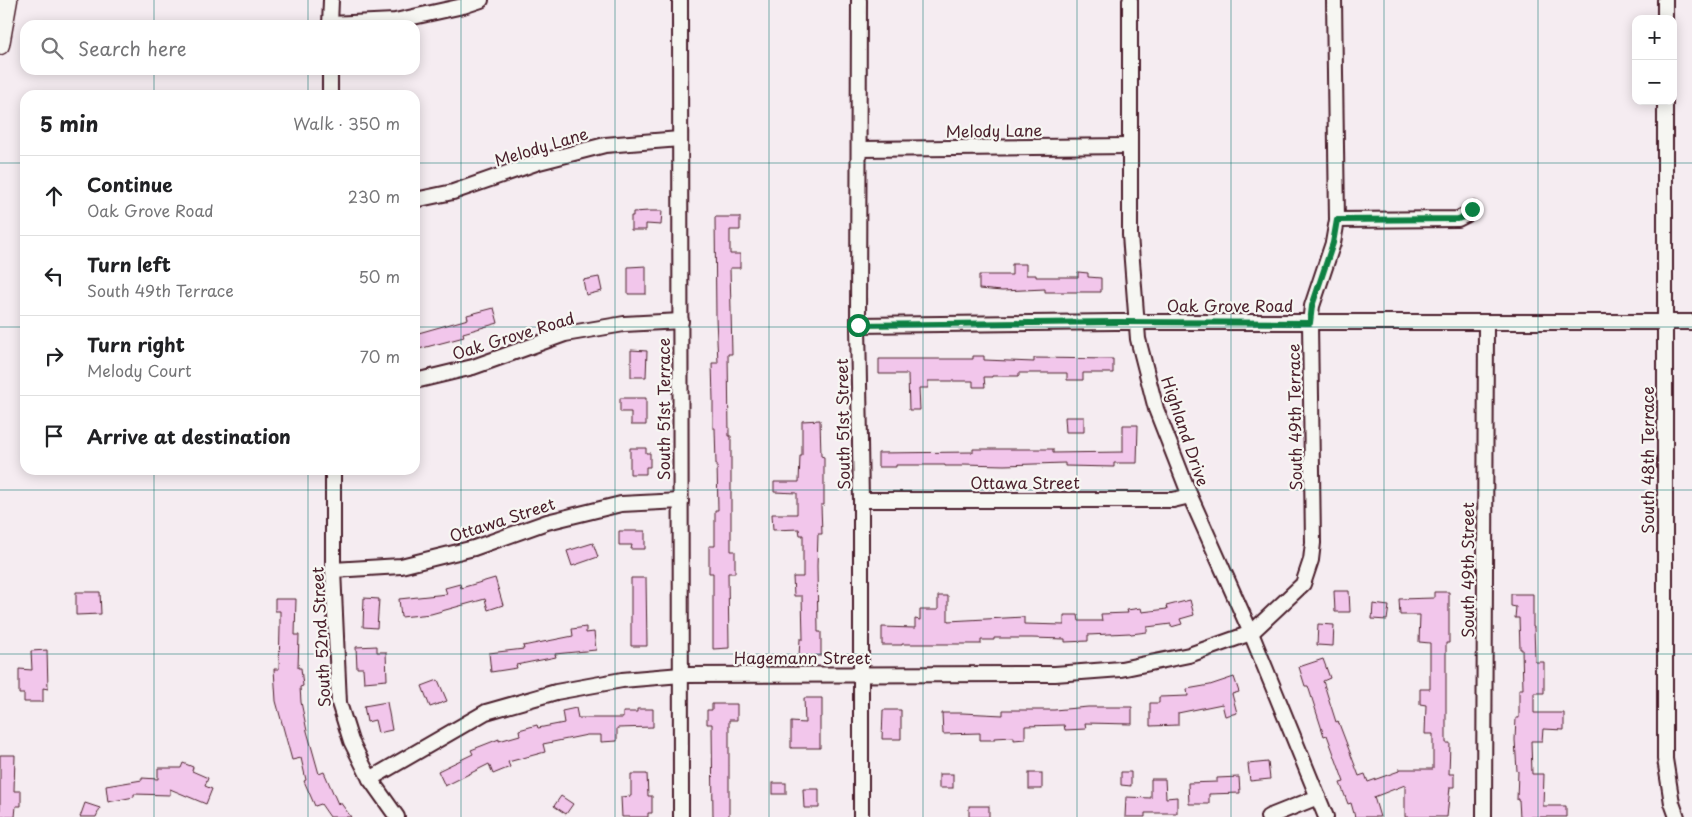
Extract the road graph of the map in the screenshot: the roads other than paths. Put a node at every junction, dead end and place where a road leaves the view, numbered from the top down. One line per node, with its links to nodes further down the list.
1 (8, 0): 12 (street)
2 (331, 0): 10 (street)
3 (481, 0): 11 (street)
4 (680, 0): 16 (street, South 51st Terrace)
5 (859, 0): 18 (street, South 51st Street)
6 (1130, 0): 17 (street, Highland Drive)
7 (1334, 0): 21 (street, South 49th Terrace)
8 (1665, 0): 9 (street)
9 (1665, 15)
10 (330, 20)
11 (400, 20)
12 (0, 45)
13 (330, 75): 14 (street)
14 (330, 90)
15 (1665, 105): 27 (street, South 48th Terrace)
16 (680, 140): 19 (street, Melody Lane); 22 (street, South 51st Terrace)
17 (1130, 146): 18 (street, Melody Lane); 24 (street, Highland Drive)
18 (859, 149): 28 (street, South 51st Street)
19 (420, 199)
20 (1472, 209): 21 (street)
21 (1337, 220): 25 (street, South 49th Terrace)
22 (681, 322): 29 (street, Oak Grove Road); 33 (street, South 51st Terrace)
23 (1692, 322): 27 (street, Oak Grove Road)
24 (1136, 323): 25 (street, Oak Grove Road); 28 (street, Oak Grove Road); 31 (street, Highland Drive)
25 (1310, 323): 26 (street, Oak Grove Road); 35 (street, South 49th Terrace)
26 (1486, 323): 27 (street, Oak Grove Road); 45 (street, South 49th Street)
27 (1665, 323): 46 (street, South 48th Terrace)
28 (858, 325): 32 (street, South 51st Street)
29 (420, 380)
30 (332, 475): 34 (street, South 52nd Street)
31 (1190, 496): 32 (street, Ottawa Street); 35 (street, Highland Drive)
32 (860, 500): 37 (street, South 51st Street)
33 (681, 501): 34 (street, Ottawa Street); 36 (street, South 51st Terrace)
34 (333, 570): 38 (street, South 52nd Street)
35 (1251, 633): 37 (street, Hagemann Street); 39 (street, Highland Drive)
36 (681, 675): 37 (street, Hagemann Street); 38 (street, Hagemann Street); 41 (street, South 51st Terrace)
37 (860, 675): 42 (street, South 51st Street)
38 (370, 779): 40 (street, South 52nd Street)
39 (1318, 796): 43 (street); 44 (street, Highland Drive)
40 (397, 817)
41 (681, 817)
42 (861, 817)
43 (1268, 817)
44 (1326, 817)
45 (1484, 817)
46 (1677, 817)

